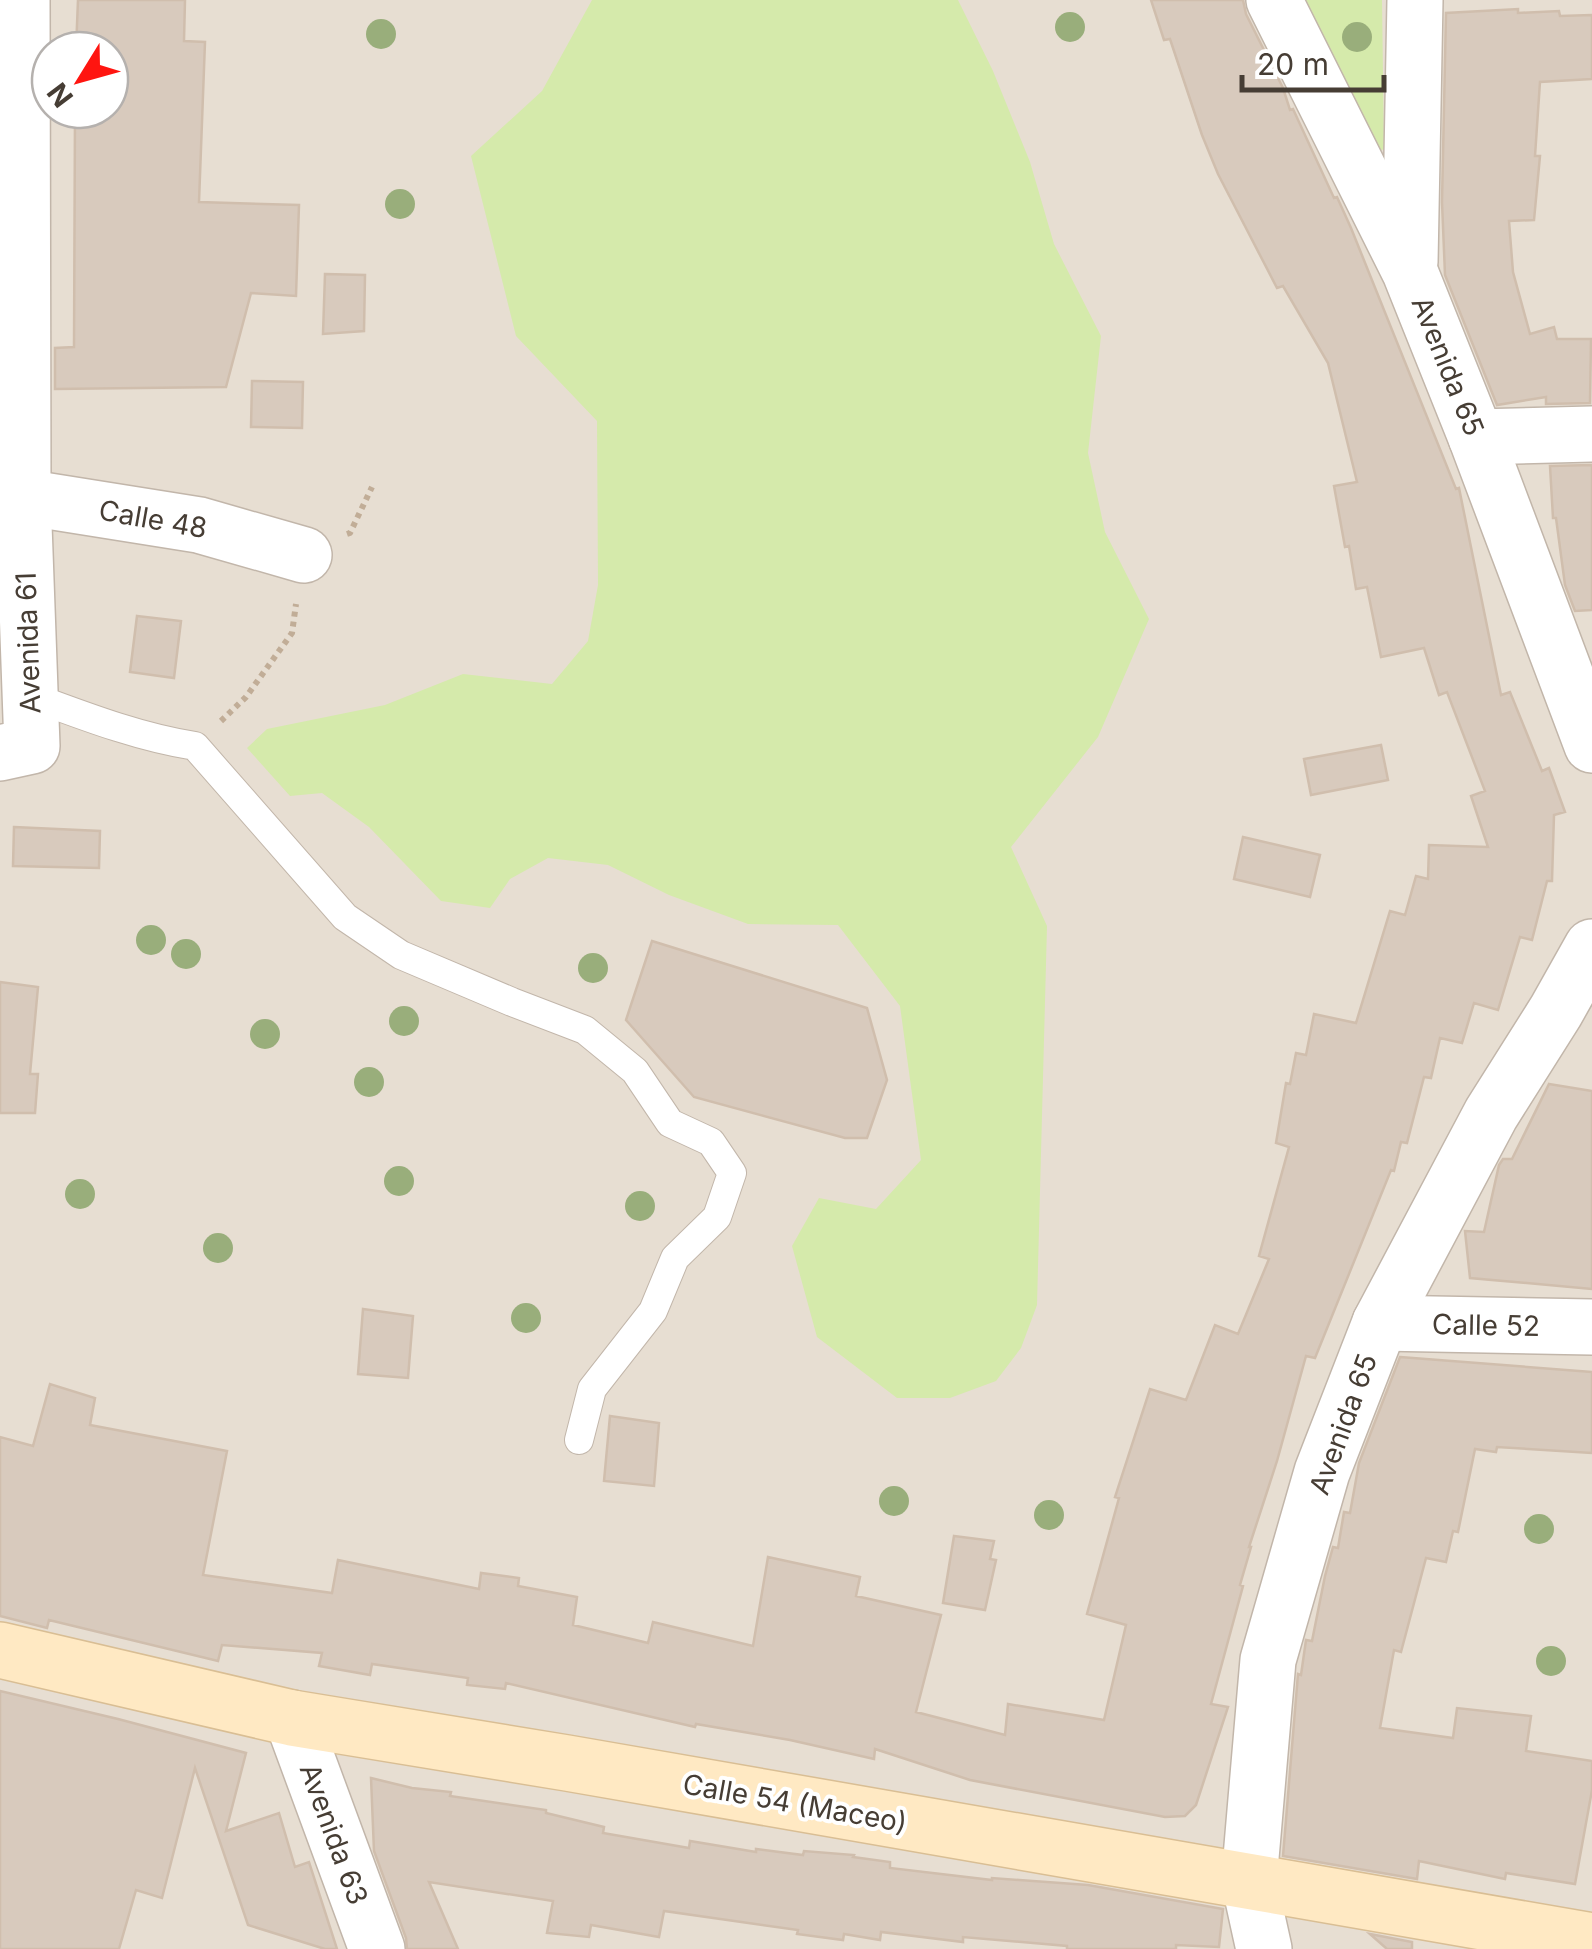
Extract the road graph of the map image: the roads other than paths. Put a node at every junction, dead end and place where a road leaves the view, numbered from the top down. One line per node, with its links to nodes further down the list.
1 (22, 0): 4 (street, Avenida 61)
2 (1274, 0): 5 (street, Avenida 65)
3 (1414, 0): 5 (street)
4 (10, 146): 8 (street, Avenida 61)
5 (1410, 272): 7 (street, Avenida 65)
6 (1592, 434): 7 (street)
7 (1476, 437): 11 (street, Avenida 65)
8 (12, 497): 9 (street, Calle 48); 10 (street, Avenida 61)
9 (304, 555)
10 (21, 731): 15 (lane)
11 (1592, 745)
12 (1592, 947): 13 (street, Avenida 65)
13 (1380, 1323): 14 (street, Calle 52); 18 (street, Avenida 65)
14 (1592, 1328)
15 (579, 1440)
16 (0, 1650): 17 (main road, Calle 54 (Maceo))
17 (292, 1718): 18 (main road, Calle 54 (Maceo)); 20 (street, Avenida 63)
18 (1249, 1881): 19 (main road, Calle 54 (Maceo)); 21 (street, Avenida 65)
19 (1592, 1941)
20 (377, 1949)
21 (1264, 1949)

